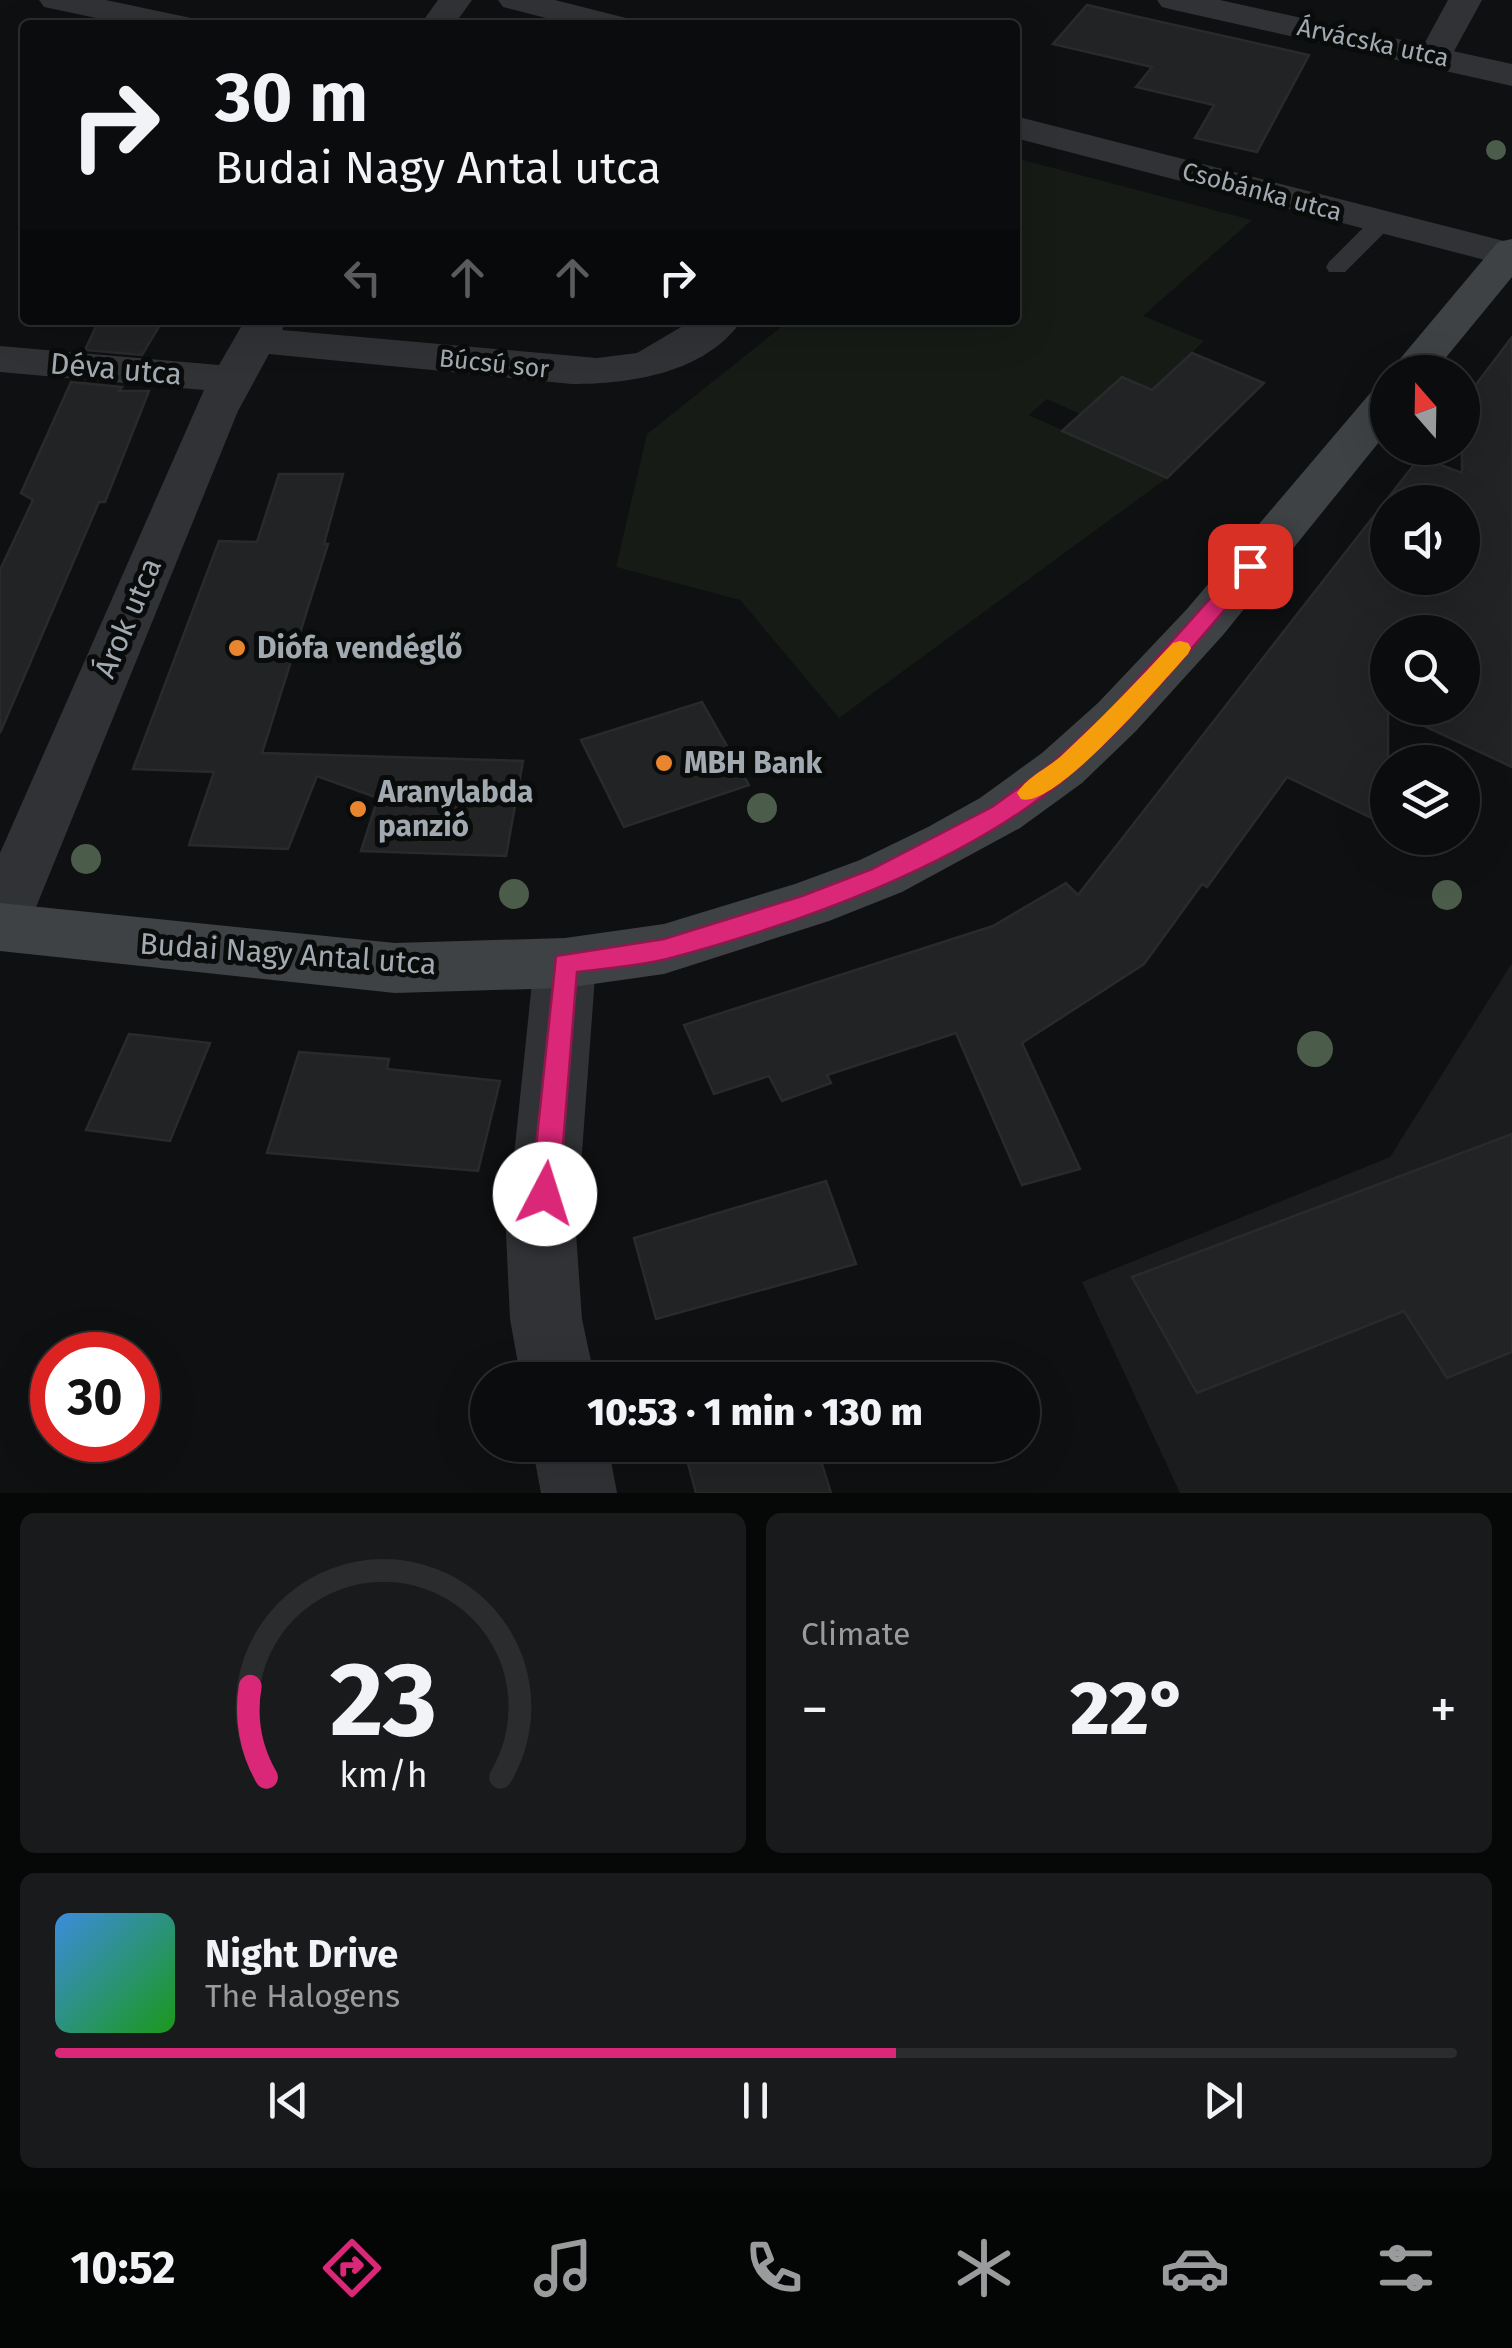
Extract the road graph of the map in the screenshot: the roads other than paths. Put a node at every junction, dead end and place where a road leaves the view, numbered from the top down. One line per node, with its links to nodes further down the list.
1 (56, 0): 5 (street)
2 (516, 0): 6 (street)
3 (1174, 0): 7 (street, Árvácska utca)
4 (1465, 0): 7 (street)
5 (154, 20)
6 (594, 20)
7 (1436, 57): 8 (street, Árvácska utca)
8 (1512, 75)
9 (1020, 129): 10 (street, Csobánka utca)
10 (1382, 222): 11 (street, Csobánka utca); 12 (lane)
11 (1510, 253): 15 (main road)
12 (1337, 267)
13 (714, 325): 14 (street, Búcsú sor)
14 (251, 346): 16 (street, Déva utca); 18 (street, Árok utca)
15 (1426, 355)
16 (0, 358)
17 (1370, 423): 19 (main road, Budai Nagy Antal utca)
18 (0, 924): 19 (main road, Budai Nagy Antal utca)
19 (565, 963): 20 (street)
20 (554, 1362)
21 (573, 1462): 22 (street)
22 (579, 1493)

